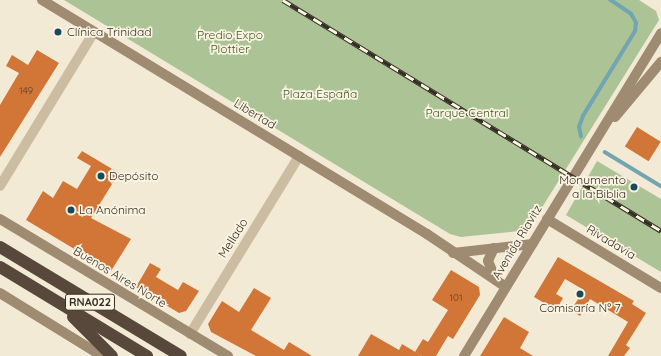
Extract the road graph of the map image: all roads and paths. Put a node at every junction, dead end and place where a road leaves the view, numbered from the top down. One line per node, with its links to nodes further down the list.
1 (42, 0): 2 (main road, Libertad)
2 (94, 32): 6 (main road, Libertad); 7 (street)
3 (661, 33): 5 (main road, Avenida Riavitz)
4 (661, 62): 5 (main road, Avenida Riavitz)
5 (593, 143): 9 (main road, Avenida Riavitz)
6 (299, 156): 13 (main road, Libertad); 20 (street, Mellado)
7 (0, 186)
8 (0, 219): 20 (main road, Buenos Aires Norte)
9 (547, 219): 10 (main road, Avenida Riavitz); 17 (main road, Rivadavia)
10 (532, 244): 12 (main road); 16 (main road, Avenida Riavitz)
11 (0, 247): 24 (highway, RNA022)
12 (494, 248): 13 (main road); 15 (main road)
13 (453, 253): 15 (main road, Libertad)
14 (0, 268): 19 (highway, RNA022)
15 (496, 280): 16 (main road, Libertad)
16 (506, 287): 26 (main road, Avenida Riavitz)
17 (661, 288)
18 (0, 293): 21 (main road)
19 (60, 304): 22 (highway); 23 (highway, RNA022)
20 (190, 334): 25 (main road, Buenos Aires Norte)
21 (102, 356)
22 (112, 356)
23 (147, 356)
24 (181, 356)
25 (228, 356)
26 (464, 356)

